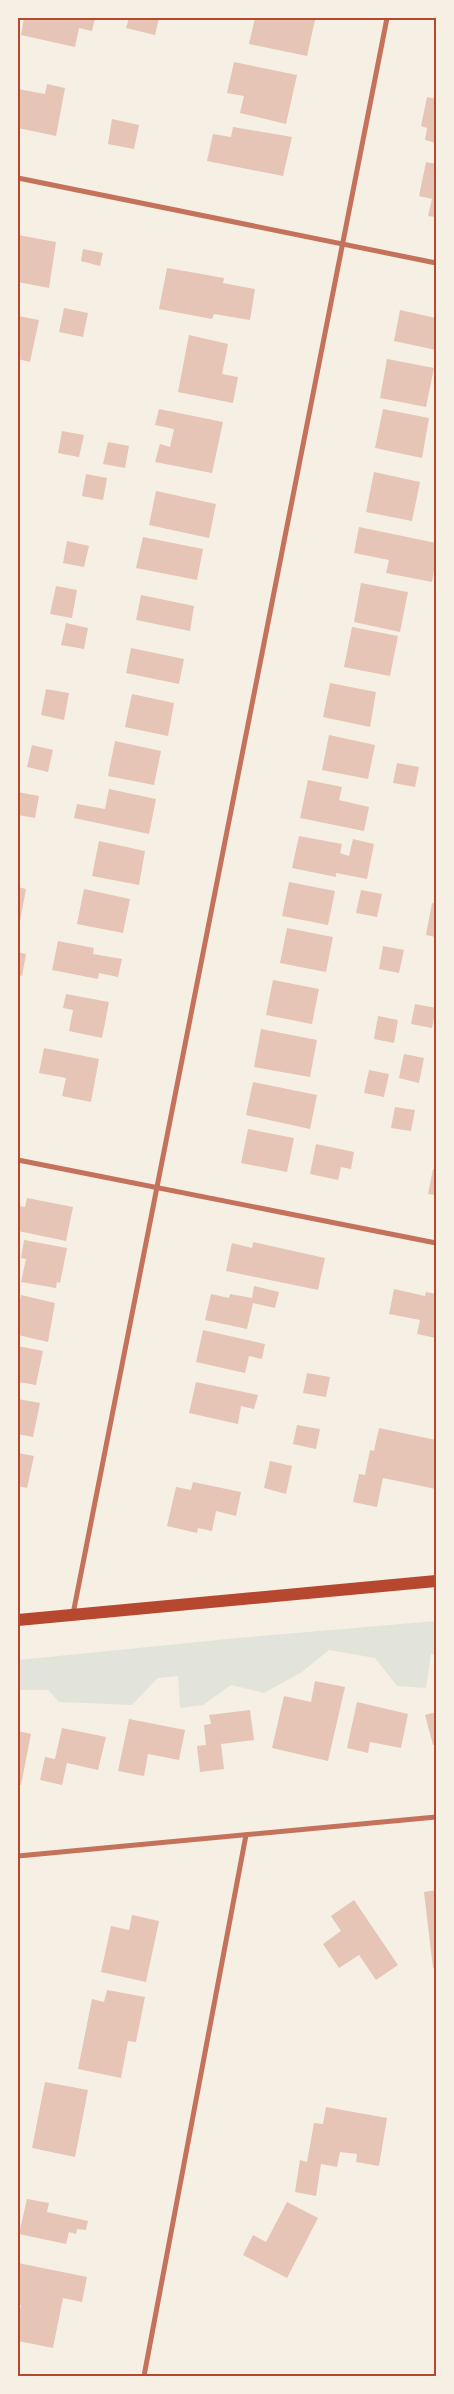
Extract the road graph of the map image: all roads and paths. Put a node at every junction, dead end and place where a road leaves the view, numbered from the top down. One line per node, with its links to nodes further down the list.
1 (387, 18): 3 (street)
2 (18, 178): 3 (street)
3 (342, 245): 4 (street); 6 (street)
4 (436, 263)
5 (18, 1160): 6 (street)
6 (157, 1188): 7 (street); 9 (street)
7 (436, 1243)
8 (436, 1581): 9 (main road)
9 (73, 1614): 10 (main road)
10 (18, 1620)
11 (436, 1817): 12 (street)
12 (246, 1834): 13 (street); 14 (street)
13 (18, 1856)
14 (144, 2376)

